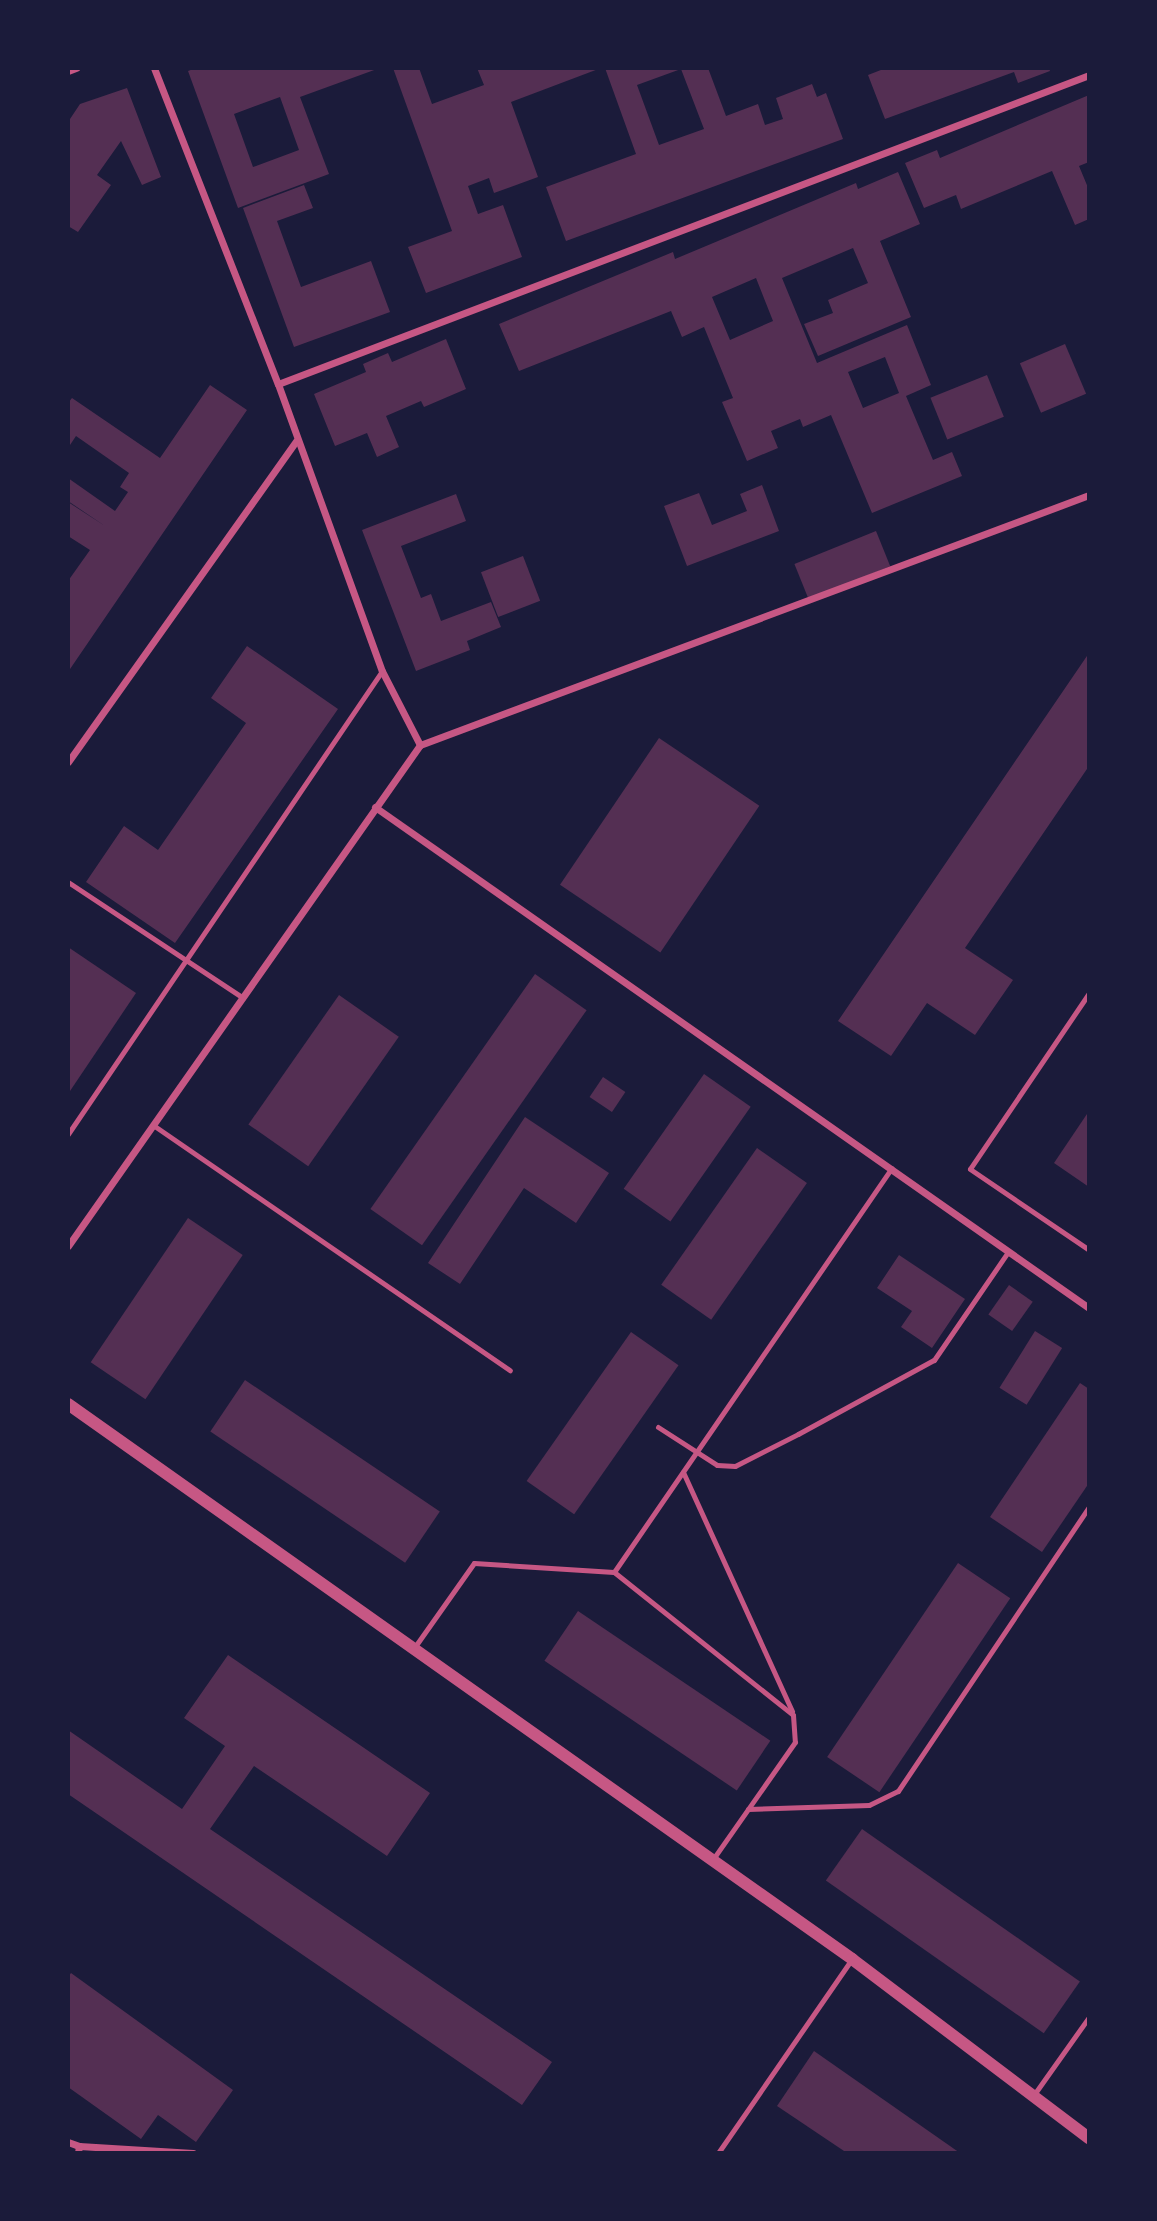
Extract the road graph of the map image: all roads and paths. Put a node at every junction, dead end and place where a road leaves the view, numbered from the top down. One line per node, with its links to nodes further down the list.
1 (76, 68): 3 (street)
2 (154, 68): 5 (street)
3 (68, 72)
4 (1089, 75): 5 (street)
5 (278, 384): 6 (street)
6 (296, 441): 8 (street); 10 (street)
7 (1089, 495): 9 (street)
8 (382, 671): 9 (street); 13 (lane)
9 (420, 744): 11 (street)
10 (68, 762)
11 (376, 807): 15 (street); 18 (street)
12 (68, 882): 13 (lane)
13 (187, 960): 15 (lane); 17 (lane)
14 (1089, 993): 20 (lane)
15 (243, 998): 16 (street)
16 (153, 1125): 19 (street); 23 (lane)
17 (68, 1134)
18 (892, 1168): 21 (street); 26 (lane)
19 (68, 1246)
20 (1089, 1250)
21 (1008, 1252): 22 (street); 26 (lane)
22 (1089, 1308)
23 (510, 1370)
24 (68, 1404): 30 (street)
25 (657, 1427): 26 (lane)
26 (696, 1453): 27 (lane)
27 (683, 1472): 29 (lane); 31 (lane)
28 (1089, 1507): 32 (lane)
29 (614, 1572): 30 (lane); 31 (lane)
30 (414, 1648): 33 (street)
31 (793, 1714): 32 (lane)
32 (748, 1809): 33 (lane)
33 (712, 1861): 34 (street)
34 (852, 1959): 36 (street); 41 (lane)
35 (1089, 2017): 36 (lane)
36 (1033, 2096): 37 (street)
37 (1089, 2138)
38 (68, 2142): 39 (street)
39 (78, 2149): 40 (street)
40 (193, 2153)
41 (718, 2153)

